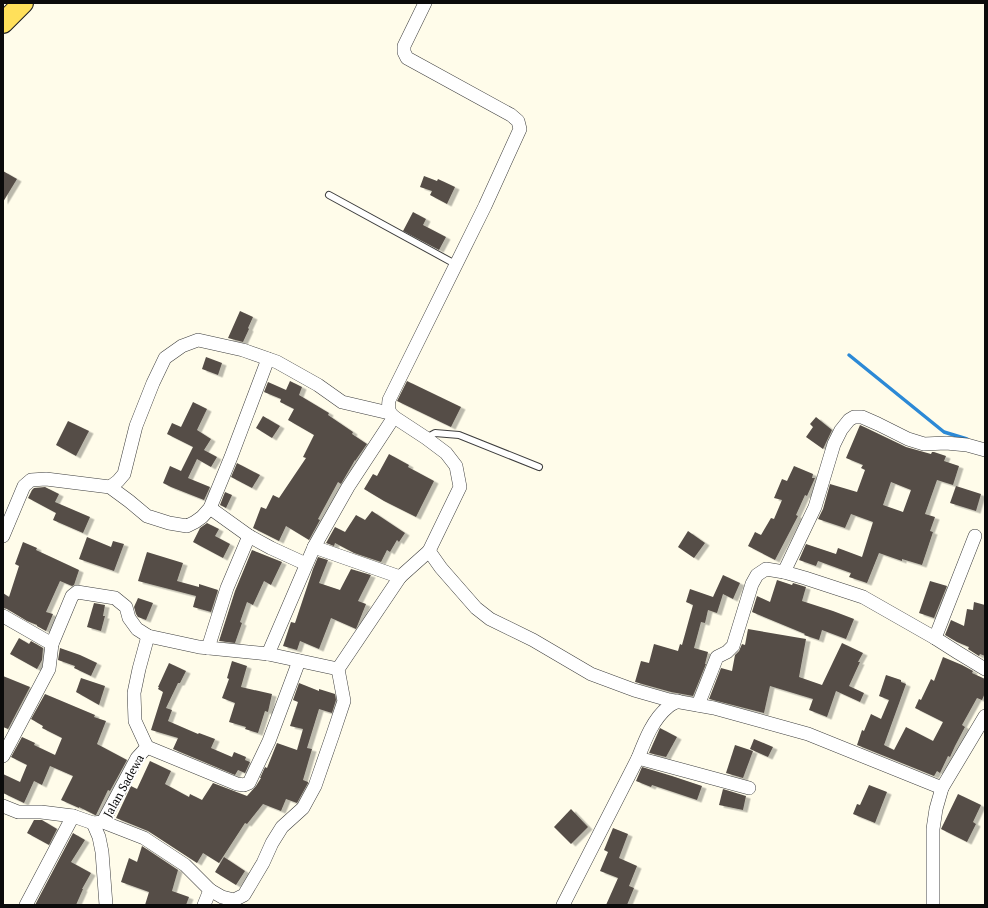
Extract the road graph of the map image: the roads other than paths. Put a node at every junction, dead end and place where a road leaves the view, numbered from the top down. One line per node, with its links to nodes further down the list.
1 (23, 3): 3 (main road)
2 (425, 3): 5 (street)
3 (3, 23)
4 (329, 194): 5 (lane)
5 (457, 265): 7 (street)
6 (268, 359): 7 (street); 11 (street); 12 (street)
7 (392, 415): 8 (street); 16 (street)
8 (426, 438): 10 (lane); 17 (street)
9 (985, 450): 19 (street)
10 (539, 468)
11 (110, 487): 12 (street); 13 (street)
12 (210, 508): 14 (street)
13 (3, 536)
14 (249, 536): 18 (street); 25 (street)
15 (975, 536): 23 (street)
16 (314, 547): 18 (street); 20 (street)
17 (429, 550): 20 (street); 30 (street)
18 (306, 564): 26 (street)
19 (784, 572): 23 (street); 31 (street)
20 (400, 577): 28 (street)
21 (3, 616): 24 (street)
22 (148, 636): 24 (street); 25 (street); 33 (street, Jalan Sadewa)
23 (935, 638): 29 (street)
24 (52, 644): 34 (street)
25 (208, 648): 26 (street)
26 (268, 654): 27 (street)
27 (299, 661): 28 (street); 33 (street)
28 (338, 669): 41 (street)
29 (985, 669)
30 (678, 701): 31 (street); 35 (street)
31 (698, 705): 37 (street)
32 (985, 716): 37 (street)
33 (147, 747): 40 (street, Jalan Sadewa)
34 (3, 756)
35 (638, 758): 36 (street); 45 (street)
36 (748, 788)
37 (942, 788): 46 (street)
38 (3, 806): 39 (street)
39 (73, 816): 40 (street); 42 (street)
40 (98, 823): 41 (street); 43 (street)
41 (210, 890): 44 (street)
42 (26, 905)
43 (106, 905)
44 (204, 905)
45 (563, 905)
46 (933, 905)

